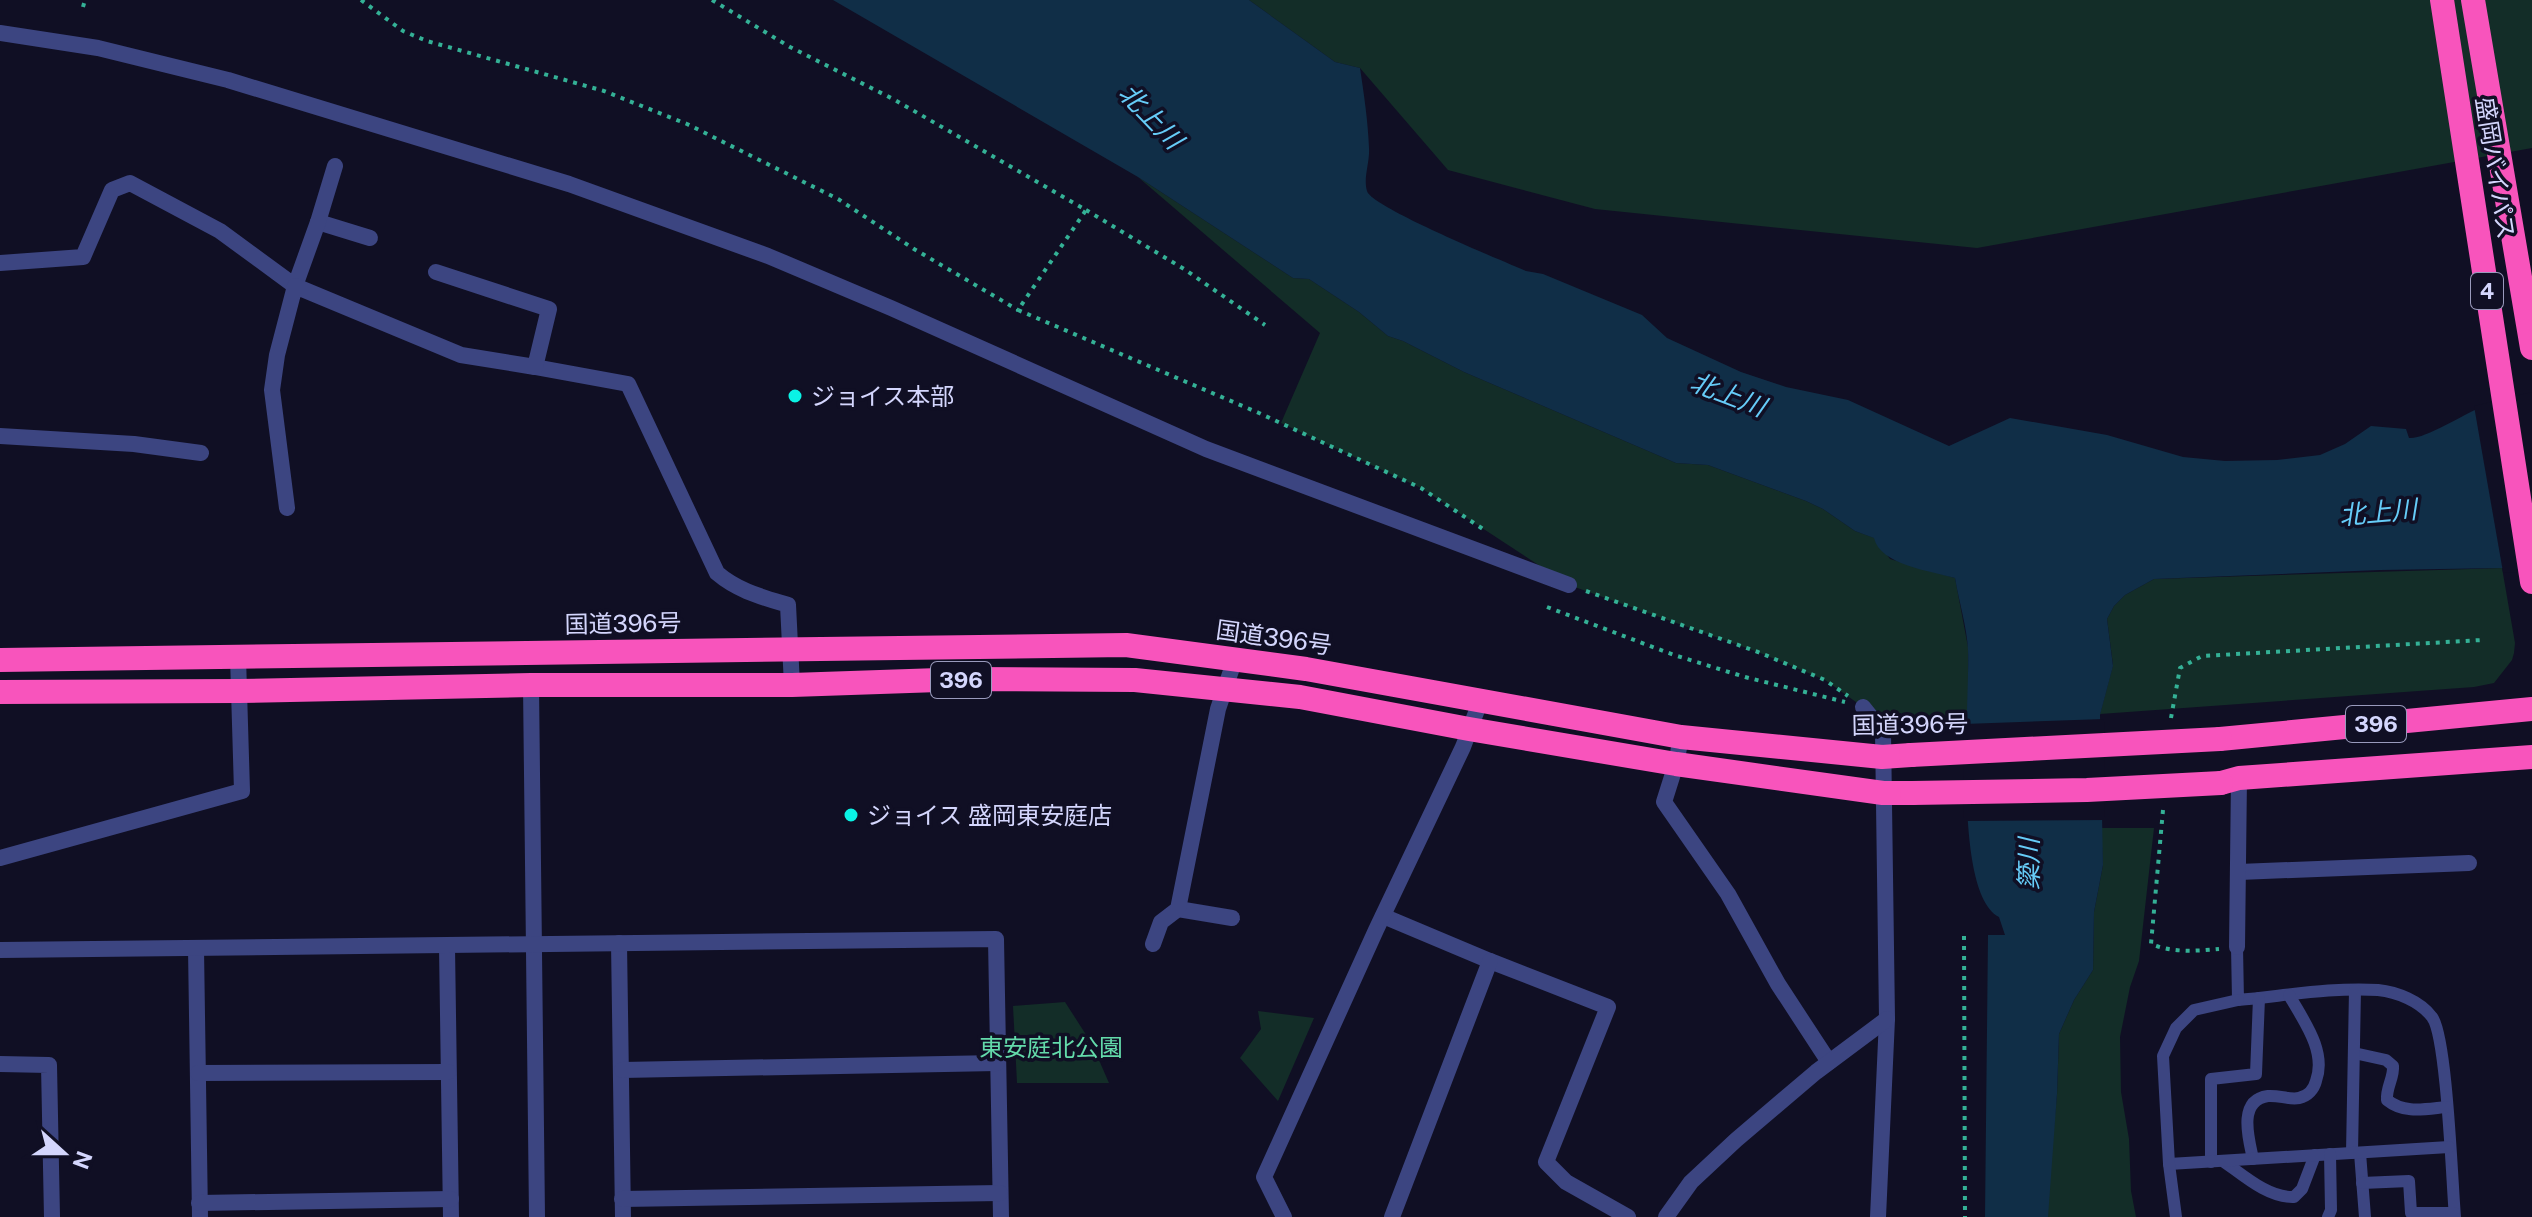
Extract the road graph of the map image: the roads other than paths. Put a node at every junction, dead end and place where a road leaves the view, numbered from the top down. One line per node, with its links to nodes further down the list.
1 (2442, 0): 15 (highway, 盛岡バイパス / 4)
2 (2473, 0): 10 (highway, 盛岡バイパス / 4)
3 (0, 33): 16 (street)
4 (335, 166): 5 (street)
5 (318, 222): 6 (street); 9 (street)
6 (370, 238)
7 (0, 263): 9 (street)
8 (436, 272): 11 (street)
9 (295, 286): 11 (street); 14 (street)
10 (2532, 348)
11 (535, 367): 17 (street)
12 (0, 436): 13 (street)
13 (201, 453)
14 (287, 508)
15 (2532, 582)
16 (1569, 585)
17 (790, 649): 18 (highway, 国道396号 / 396); 19 (highway, 国道396号 / 396); 22 (street)
18 (238, 657): 20 (highway, 国道396号 / 396); 24 (street)
19 (1235, 659): 23 (street); 26 (highway, 国道396号 / 396)
20 (0, 660)
21 (531, 685): 22 (highway, 396); 24 (highway, 396); 43 (street)
22 (792, 685): 23 (highway, 396)
23 (1224, 689): 29 (highway, 396); 39 (street)
24 (239, 691): 25 (highway, 396); 36 (street)
25 (0, 692)
26 (1480, 702): 29 (street); 30 (highway, 国道396号 / 396)
27 (1863, 707): 31 (street)
28 (2532, 709): 31 (highway, 国道396号 / 396, bridge)
29 (1469, 729): 33 (highway, 396); 40 (street)
30 (1681, 737): 31 (highway, 国道396号 / 396); 33 (street)
31 (1882, 757): 35 (street)
32 (2532, 757): 34 (highway, 396)
33 (1676, 764): 35 (highway, 396); 56 (street)
34 (2230, 780): 35 (highway, 396, bridge); 38 (street)
35 (1883, 793): 54 (street)
36 (0, 858)
37 (2469, 863): 38 (street)
38 (2239, 872): 46 (street)
39 (1178, 909): 41 (street); 44 (street)
40 (1383, 916): 49 (street); 81 (street)
41 (1232, 918)
42 (619, 943): 43 (street); 57 (street); 59 (street)
43 (534, 944): 45 (street); 78 (street)
44 (1153, 944)
45 (447, 947): 47 (street); 60 (street)
46 (2237, 947): 53 (lane)
47 (196, 948): 48 (street); 61 (street)
48 (0, 950)
49 (1490, 961): 82 (street); 83 (street)
50 (2355, 990): 51 (lane); 55 (lane); 62 (lane)
51 (2289, 995): 52 (lane); 67 (lane)
52 (2259, 998): 53 (lane); 68 (lane)
53 (2238, 1000): 69 (lane)
54 (1887, 1019): 56 (street); 85 (street)
55 (2354, 1053): 62 (lane); 64 (lane)
56 (1829, 1062): 84 (street)
57 (997, 1063): 59 (street); 71 (street)
58 (0, 1064): 76 (street)
59 (622, 1070): 73 (street)
60 (448, 1072): 61 (street); 72 (street)
61 (198, 1073): 74 (street)
62 (2446, 1107): 63 (lane)
63 (2449, 1147): 64 (lane); 75 (lane)
64 (2356, 1153): 65 (lane); 70 (lane)
65 (2330, 1154): 66 (lane); 87 (lane)
66 (2315, 1155): 67 (lane); 68 (lane)
67 (2253, 1159): 68 (lane)
68 (2217, 1162): 69 (lane)
69 (2169, 1164): 86 (lane)
70 (2362, 1183): 75 (lane); 88 (lane)
71 (1000, 1193): 73 (street); 80 (street)
72 (451, 1199): 74 (street); 77 (street)
73 (622, 1199): 79 (street)
74 (200, 1210)
75 (2454, 1215)
76 (52, 1217)
77 (451, 1217)
78 (537, 1217)
79 (623, 1217)
80 (1001, 1217)
81 (1284, 1217)
82 (1392, 1217)
83 (1628, 1217)
84 (1666, 1217)
85 (1878, 1217)
86 (2176, 1217)
87 (2328, 1217)
88 (2365, 1217)

